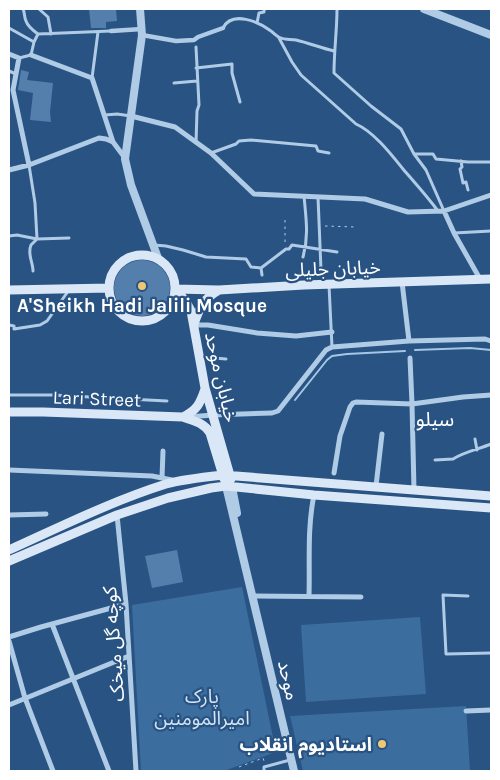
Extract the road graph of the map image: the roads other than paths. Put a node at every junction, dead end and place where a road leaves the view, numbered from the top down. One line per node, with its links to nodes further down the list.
1 (23, 9): 14 (lane)
2 (39, 9): 15 (lane)
3 (140, 9): 13 (street)
4 (266, 9): 8 (lane)
5 (337, 9): 21 (lane)
6 (424, 9): 7 (street)
7 (432, 10): 16 (street)
8 (257, 23): 10 (lane); 17 (lane)
9 (9, 28): 19 (lane)
10 (223, 28): 18 (street)
11 (112, 31): 12 (lane); 13 (street)
12 (98, 32): 15 (lane); 28 (lane)
13 (142, 32): 18 (street); 35 (street)
14 (38, 34): 15 (lane); 19 (lane)
15 (50, 34)
16 (491, 35)
17 (279, 38): 21 (lane); 50 (lane)
18 (194, 40): 20 (street)
19 (34, 42): 23 (lane)
20 (196, 47): 25 (lane)
21 (334, 52): 40 (lane)
22 (9, 54): 24 (street)
23 (31, 55): 24 (lane); 28 (street)
24 (19, 58): 27 (street)
25 (196, 68): 29 (lane); 33 (lane)
26 (9, 72): 27 (lane)
27 (16, 74): 31 (street)
28 (92, 78): 34 (street)
29 (197, 81): 30 (lane); 37 (lane)
30 (174, 83)
31 (15, 97): 32 (lane); 44 (street)
32 (9, 100)
33 (240, 102)
34 (104, 115): 35 (lane); 36 (street)
35 (131, 116): 37 (street); 41 (street)
36 (113, 142): 41 (street); 44 (street)
37 (196, 143): 38 (street)
38 (211, 153): 39 (lane); 48 (street)
39 (329, 153)
40 (414, 154): 42 (lane); 50 (lane)
41 (126, 159): 56 (street)
42 (461, 161): 43 (lane); 46 (lane)
43 (490, 162)
44 (29, 165): 45 (street); 55 (lane)
45 (9, 170)
46 (468, 190)
47 (491, 195): 50 (street)
48 (304, 196): 49 (street); 57 (lane)
49 (318, 197): 50 (street); 58 (lane)
50 (441, 211): 52 (street)
51 (491, 231): 52 (lane)
52 (454, 233): 66 (street)
53 (9, 236): 55 (lane)
54 (69, 238): 55 (lane)
55 (37, 239): 64 (lane)
56 (153, 245): 61 (street); 62 (lane)
57 (306, 247): 58 (lane); 60 (lane); 62 (lane)
58 (320, 250): 59 (lane); 63 (lane)
59 (337, 252)
60 (303, 257)
61 (158, 258): 69 (main road); 72 (main road)
62 (261, 268): 65 (lane)
63 (320, 270)
64 (33, 271)
65 (262, 275)
66 (488, 280): 67 (main road, خیابان جلیلی)
67 (402, 282): 68 (main road, خیابان جلیلی); 77 (street)
68 (329, 284): 73 (main road, خیابان جلیلی); 76 (lane)
69 (109, 288): 70 (main road); 72 (main road)
70 (69, 289): 71 (main road); 74 (lane)
71 (9, 290)
72 (176, 290): 73 (main road, خیابان جلیلی); 75 (main road, خیابان موحد)
73 (219, 290): 75 (main road)
74 (9, 325)
75 (194, 325): 76 (street); 80 (main road, خیابان موحد)
76 (332, 332): 79 (lane)
77 (409, 341): 78 (street); 79 (street)
78 (491, 341)
79 (332, 347): 89 (street)
80 (200, 357): 82 (lane); 83 (main road, خیابان موحد)
81 (410, 358): 87 (street)
82 (226, 360)
83 (205, 388): 89 (main road, خیابان موحد); 90 (main road)
84 (9, 395): 86 (lane)
85 (491, 395): 87 (street)
86 (167, 401)
87 (412, 404): 98 (street); 104 (street)
88 (9, 412): 90 (main road, Lari Street)
89 (213, 415): 90 (street); 99 (main road, خیابان موحد)
90 (183, 417): 99 (main road, خیابان موحد)
91 (382, 434): 102 (street)
92 (475, 439): 94 (lane)
93 (491, 444): 94 (lane)
94 (477, 450): 96 (lane)
95 (163, 451): 100 (street)
96 (435, 460)
97 (9, 470): 100 (street)
98 (334, 473)
99 (227, 475): 101 (main road); 102 (main road); 103 (main road)
100 (162, 478): 101 (street)
101 (178, 482): 111 (main road)
102 (376, 486): 104 (main road)
103 (229, 487): 105 (main road); 110 (main road); 113 (street, موحد)
104 (414, 490): 106 (main road)
105 (314, 495): 107 (main road); 114 (street)
106 (491, 496)
107 (491, 508)
108 (9, 514): 109 (street)
109 (46, 514)
110 (118, 515): 112 (main road); 117 (street, کوچه گل میخک)
111 (9, 550)
112 (9, 561)
113 (252, 596): 114 (street); 127 (street, موحد)
114 (309, 596): 116 (street)
115 (468, 596): 120 (lane)
116 (361, 597)
117 (126, 604): 118 (street); 121 (street, کوچه گل میخک)
118 (52, 624): 119 (street); 122 (street)
119 (9, 639): 123 (street)
120 (491, 653)
121 (129, 656): 122 (street); 131 (street, کوچه گل میخک)
122 (74, 679): 123 (street); 130 (street)
123 (25, 698): 124 (street); 129 (street)
124 (9, 705)
125 (491, 710): 126 (street)
126 (466, 711)
127 (291, 760): 128 (lane); 132 (street, موحد)
128 (264, 769)
129 (53, 771)
130 (109, 771)
131 (136, 771)
132 (294, 771)

